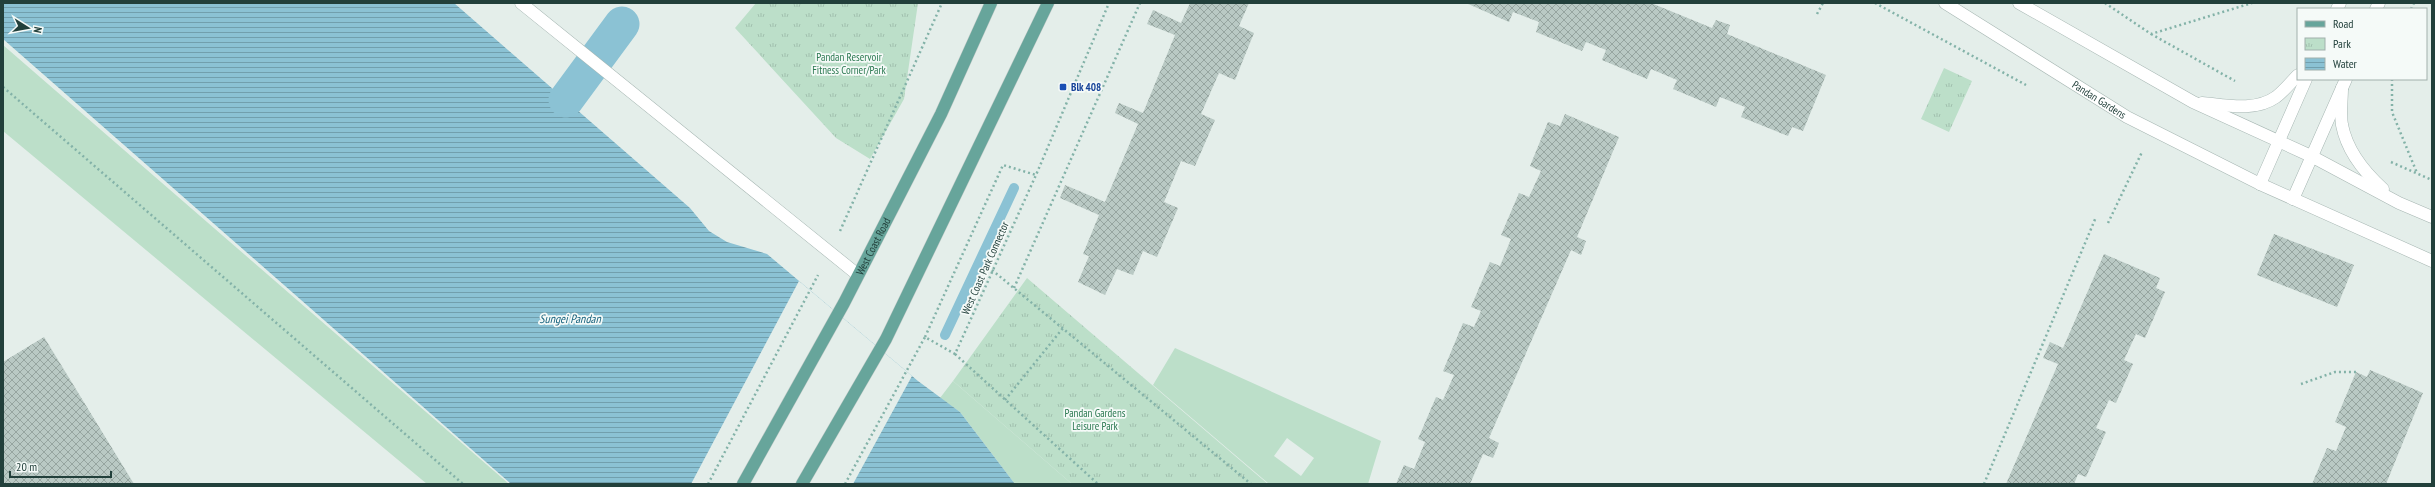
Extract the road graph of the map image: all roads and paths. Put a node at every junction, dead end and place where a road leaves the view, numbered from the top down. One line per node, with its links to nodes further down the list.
1 (521, 3): 30 (street)
2 (942, 3): 30 (path)
3 (991, 3): 33 (main road, West Coast Road)
4 (1048, 3): 44 (main road)
5 (1109, 3): 23 (path, West Coast Park Connector)
6 (1140, 3): 34 (path)
7 (1823, 3): 12 (path)
8 (1945, 3): 19 (street, Pandan Gardens)
9 (2019, 3): 18 (street)
10 (2105, 3): 11 (path)
11 (2252, 3)
12 (1817, 14)
13 (2297, 76): 18 (street)
14 (2306, 80): 20 (street)
15 (2392, 80): 22 (path)
16 (2344, 83): 21 (street); 26 (street)
17 (3, 87): 41 (path)
18 (2193, 102): 20 (street)
19 (2154, 130): 24 (street, Pandan Gardens); 29 (path)
20 (2279, 142): 21 (street); 24 (street)
21 (2311, 156): 25 (street); 26 (street)
22 (2417, 173)
23 (1036, 175): 32 (path, West Coast Park Connector); 36 (path)
24 (2260, 184): 25 (street, Pandan Gardens)
25 (2293, 199): 31 (street, Pandan Gardens)
26 (2399, 203): 28 (street)
27 (2096, 217): 48 (path)
28 (2432, 217)
29 (2108, 223)
30 (830, 252): 33 (street); 42 (path)
31 (2432, 260)
32 (992, 270): 34 (path); 37 (path, West Coast Park Connector)
33 (858, 275): 43 (main road, West Coast Road)
34 (1014, 288): 35 (path)
35 (1063, 328): 40 (path); 47 (path)
36 (925, 337): 37 (path); 45 (path)
37 (955, 354): 40 (path)
38 (2356, 372): 39 (path)
39 (2301, 384)
40 (1005, 400): 46 (path)
41 (463, 484)
42 (708, 484)
43 (744, 484)
44 (802, 484)
45 (845, 484)
46 (1098, 484)
47 (1251, 484)
48 (1984, 484)

